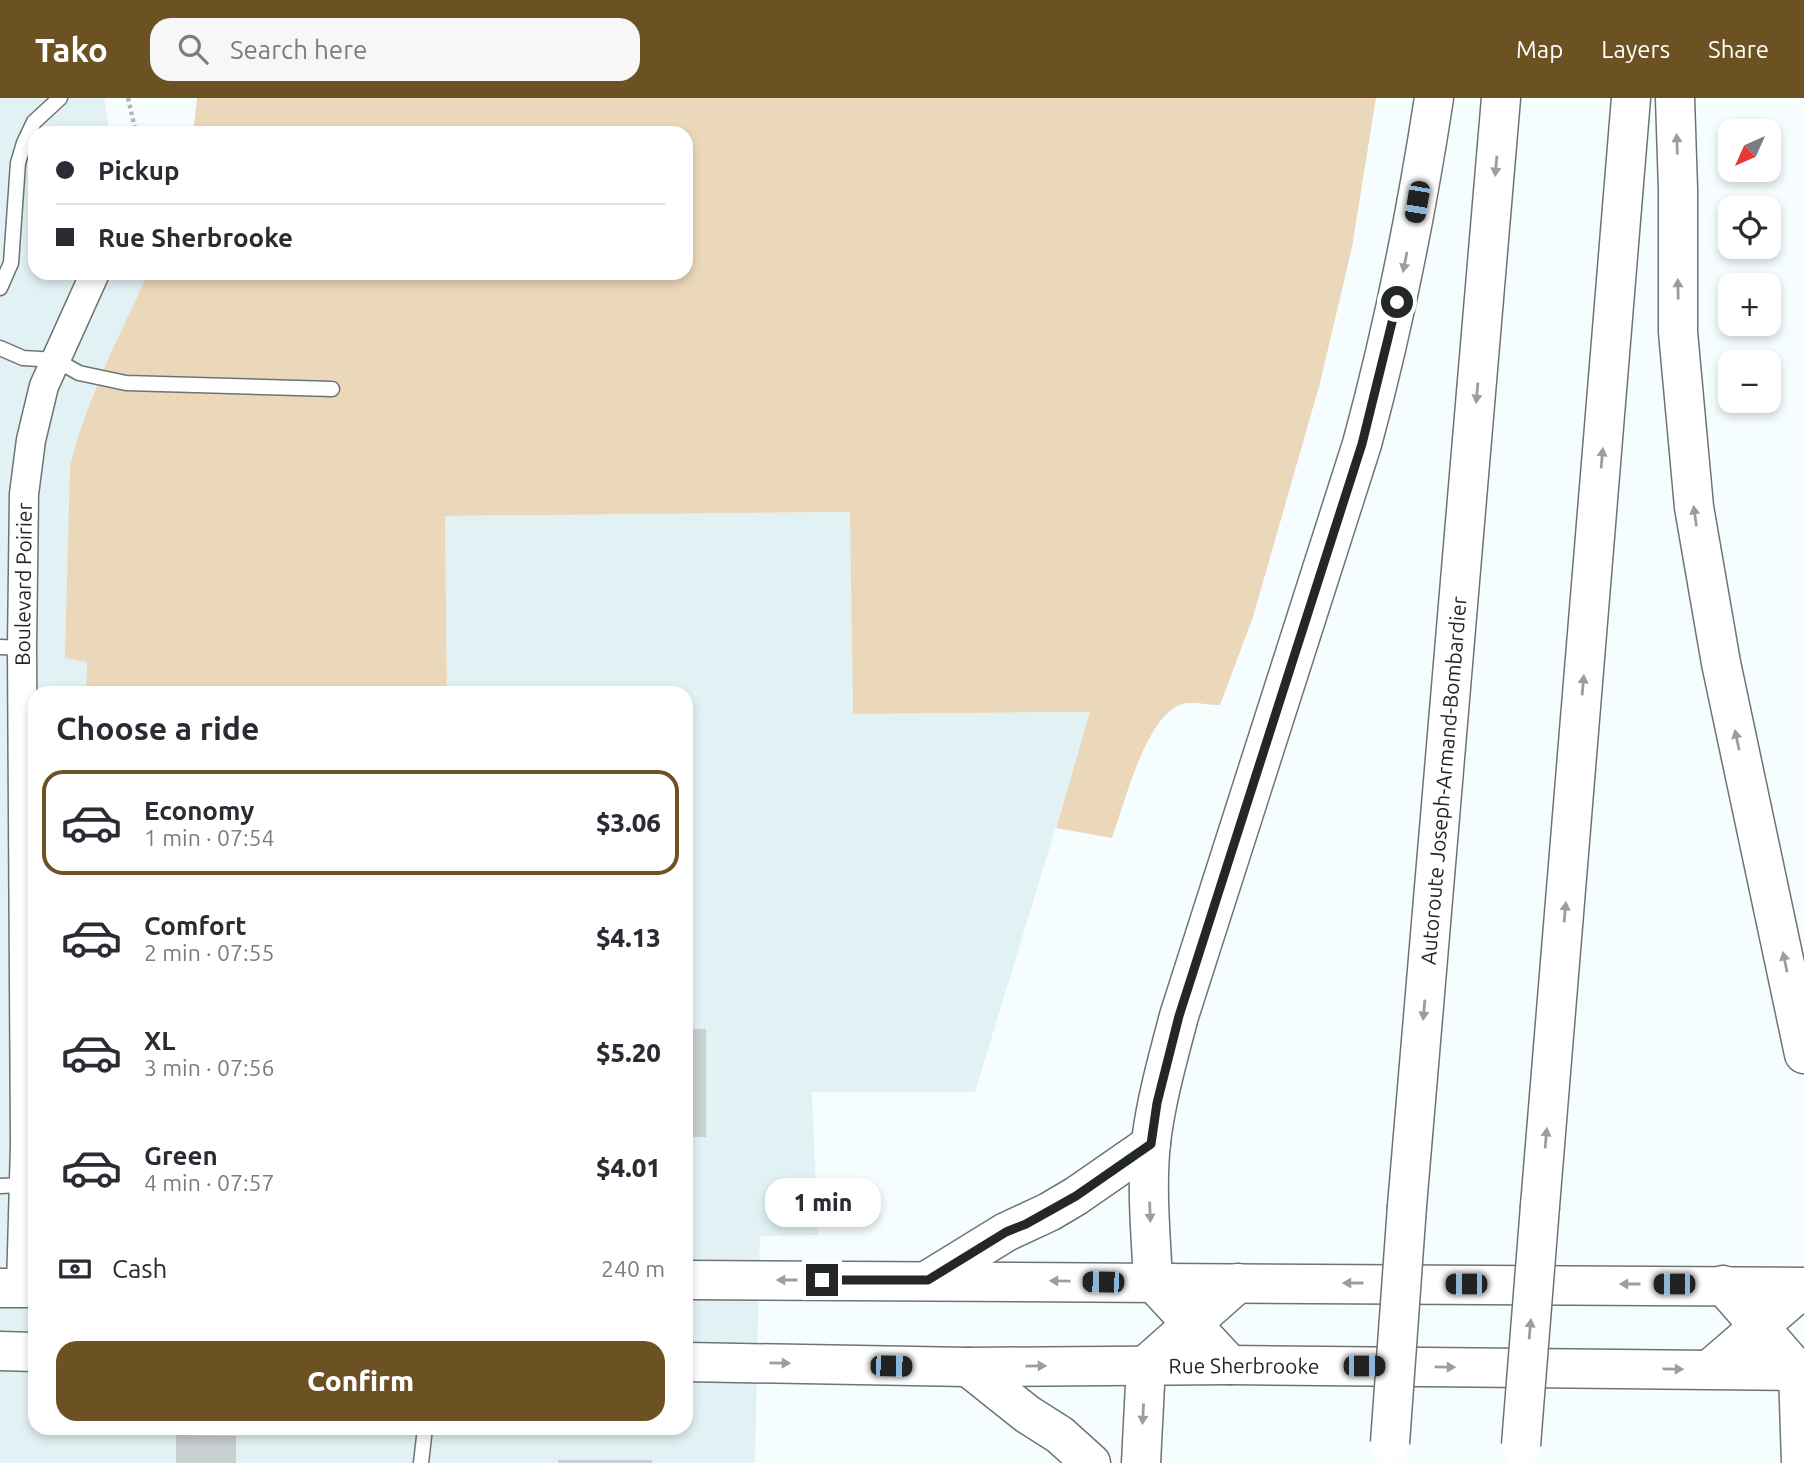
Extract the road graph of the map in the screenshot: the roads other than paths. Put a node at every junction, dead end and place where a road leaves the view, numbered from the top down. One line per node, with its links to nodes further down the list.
1 (60, 98): 6 (lane)
2 (1434, 98): 15 (main road, one-way to 15)
3 (1501, 98): 35 (main road, Autoroute Joseph-Armand-Bombardier, one-way to 35, bridge)
4 (1631, 98): 36 (main road, one-way to 4, bridge)
5 (1675, 98): 14 (main road, one-way to 5)
6 (32, 126)
7 (28, 135): 9 (lane)
8 (92, 280): 11 (street, Boulevard Poirier)
9 (0, 288)
10 (0, 348): 11 (lane)
11 (56, 360): 12 (lane); 13 (street, Boulevard Poirier)
12 (332, 389)
13 (11, 648): 16 (street, Boulevard Poirier)
14 (1804, 1054)
15 (1151, 1144): 18 (main road); 19 (main road, one-way to 19)
16 (12, 1185): 23 (street, Boulevard Poirier)
17 (693, 1280): 18 (main road, one-way to 17)
18 (928, 1280): 19 (main road, one-way to 18)
19 (1153, 1282): 20 (main road); 24 (main road)
20 (1238, 1283): 21 (main road, one-way to 20); 24 (main road)
21 (1723, 1285): 22 (main road); 25 (main road)
22 (1804, 1287): 25 (main road)
23 (19, 1288)
24 (1191, 1324): 29 (main road); 30 (main road)
25 (1760, 1326): 32 (main road); 33 (main road)
26 (0, 1351): 27 (main road)
27 (28, 1352)
28 (693, 1362): 31 (main road, Rue Sherbrooke, one-way to 31)
29 (1146, 1365): 30 (main road, Rue Sherbrooke); 31 (main road, Rue Sherbrooke, one-way to 29); 39 (main road, one-way to 39)
30 (1230, 1365): 32 (main road, Rue Sherbrooke, one-way to 32)
31 (968, 1367): 38 (main road)
32 (1710, 1369): 33 (main road, Rue Sherbrooke)
33 (1801, 1371): 40 (main road)
34 (424, 1435): 37 (lane)
35 (1389, 1453)
36 (1520, 1454)
37 (421, 1463)
38 (1091, 1463)
39 (1141, 1463)
40 (1801, 1463)

